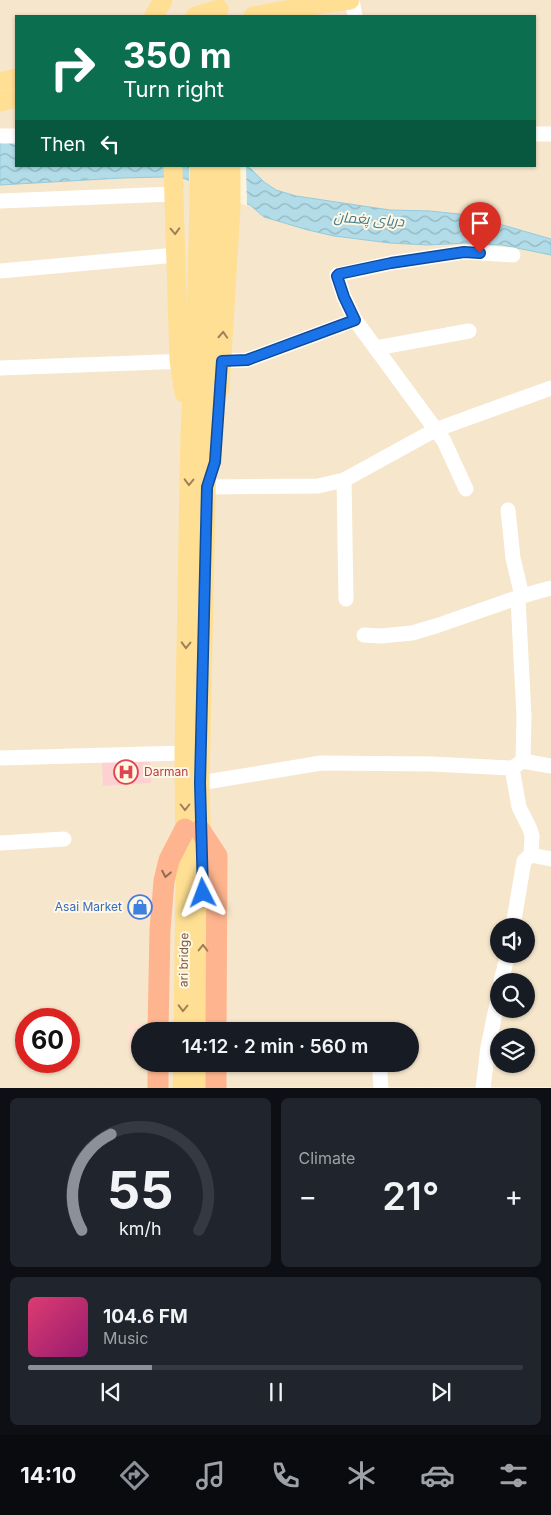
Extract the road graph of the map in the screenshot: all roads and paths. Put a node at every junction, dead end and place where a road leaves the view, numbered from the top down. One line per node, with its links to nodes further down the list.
1 (163, 0): 6 (main road)
2 (351, 0): 3 (main road); 9 (street)
3 (308, 6): 7 (main road); 8 (main road)
4 (219, 8): 5 (main road)
5 (196, 12)
6 (155, 15)
7 (258, 15)
8 (292, 15)
9 (355, 15)
10 (15, 78): 11 (main road)
11 (0, 82)
12 (15, 98): 13 (main road)
13 (0, 102)
14 (536, 134): 15 (street)
15 (551, 134)
16 (0, 136): 17 (street)
17 (15, 136)
18 (199, 167): 23 (main road)
19 (213, 167): 23 (main road)
20 (231, 167): 23 (main road)
21 (173, 181): 22 (street); 24 (main road, one-way to 24)
22 (0, 201)
23 (215, 207): 30 (main road)
24 (176, 255): 26 (street); 30 (main road)
25 (513, 255): 27 (street)
26 (0, 271)
27 (355, 320): 29 (street); 30 (street)
28 (469, 331): 29 (street)
29 (376, 348): 33 (street)
30 (200, 361): 31 (street); 35 (main road); 39 (main road, one-way to 39)
31 (0, 368)
32 (551, 388): 33 (street)
33 (435, 430): 34 (street); 36 (street)
34 (344, 480): 35 (street); 41 (street)
35 (207, 487): 39 (main road)
36 (466, 489)
37 (508, 510): 40 (street)
38 (551, 588): 40 (street)
39 (196, 589): 43 (main road, one-way to 43); 47 (main road)
40 (520, 597): 42 (street); 45 (street)
41 (346, 599)
42 (364, 635)
43 (184, 752): 44 (street); 48 (main road, one-way to 48)
44 (0, 758)
45 (518, 764): 46 (street); 47 (street); 51 (street)
46 (551, 766)
47 (200, 783): 48 (main road)
48 (193, 830): 53 (main road); 56 (highway, one-way to 56); 59 (highway)
49 (64, 839): 50 (street)
50 (0, 843)
51 (531, 855): 52 (street); 54 (street)
52 (551, 859)
53 (194, 891): 57 (main road, ari bridge, one-way to 57); 58 (main road, one-way to 53)
54 (514, 918)
55 (494, 1018): 68 (street)
56 (158, 1022)
57 (184, 1022)
58 (201, 1022)
59 (216, 1022)
60 (158, 1072): 64 (highway)
61 (182, 1072): 65 (main road)
62 (201, 1072): 66 (main road)
63 (216, 1072): 67 (highway)
64 (158, 1088)
65 (182, 1088)
66 (200, 1088)
67 (216, 1088)
68 (483, 1088)

